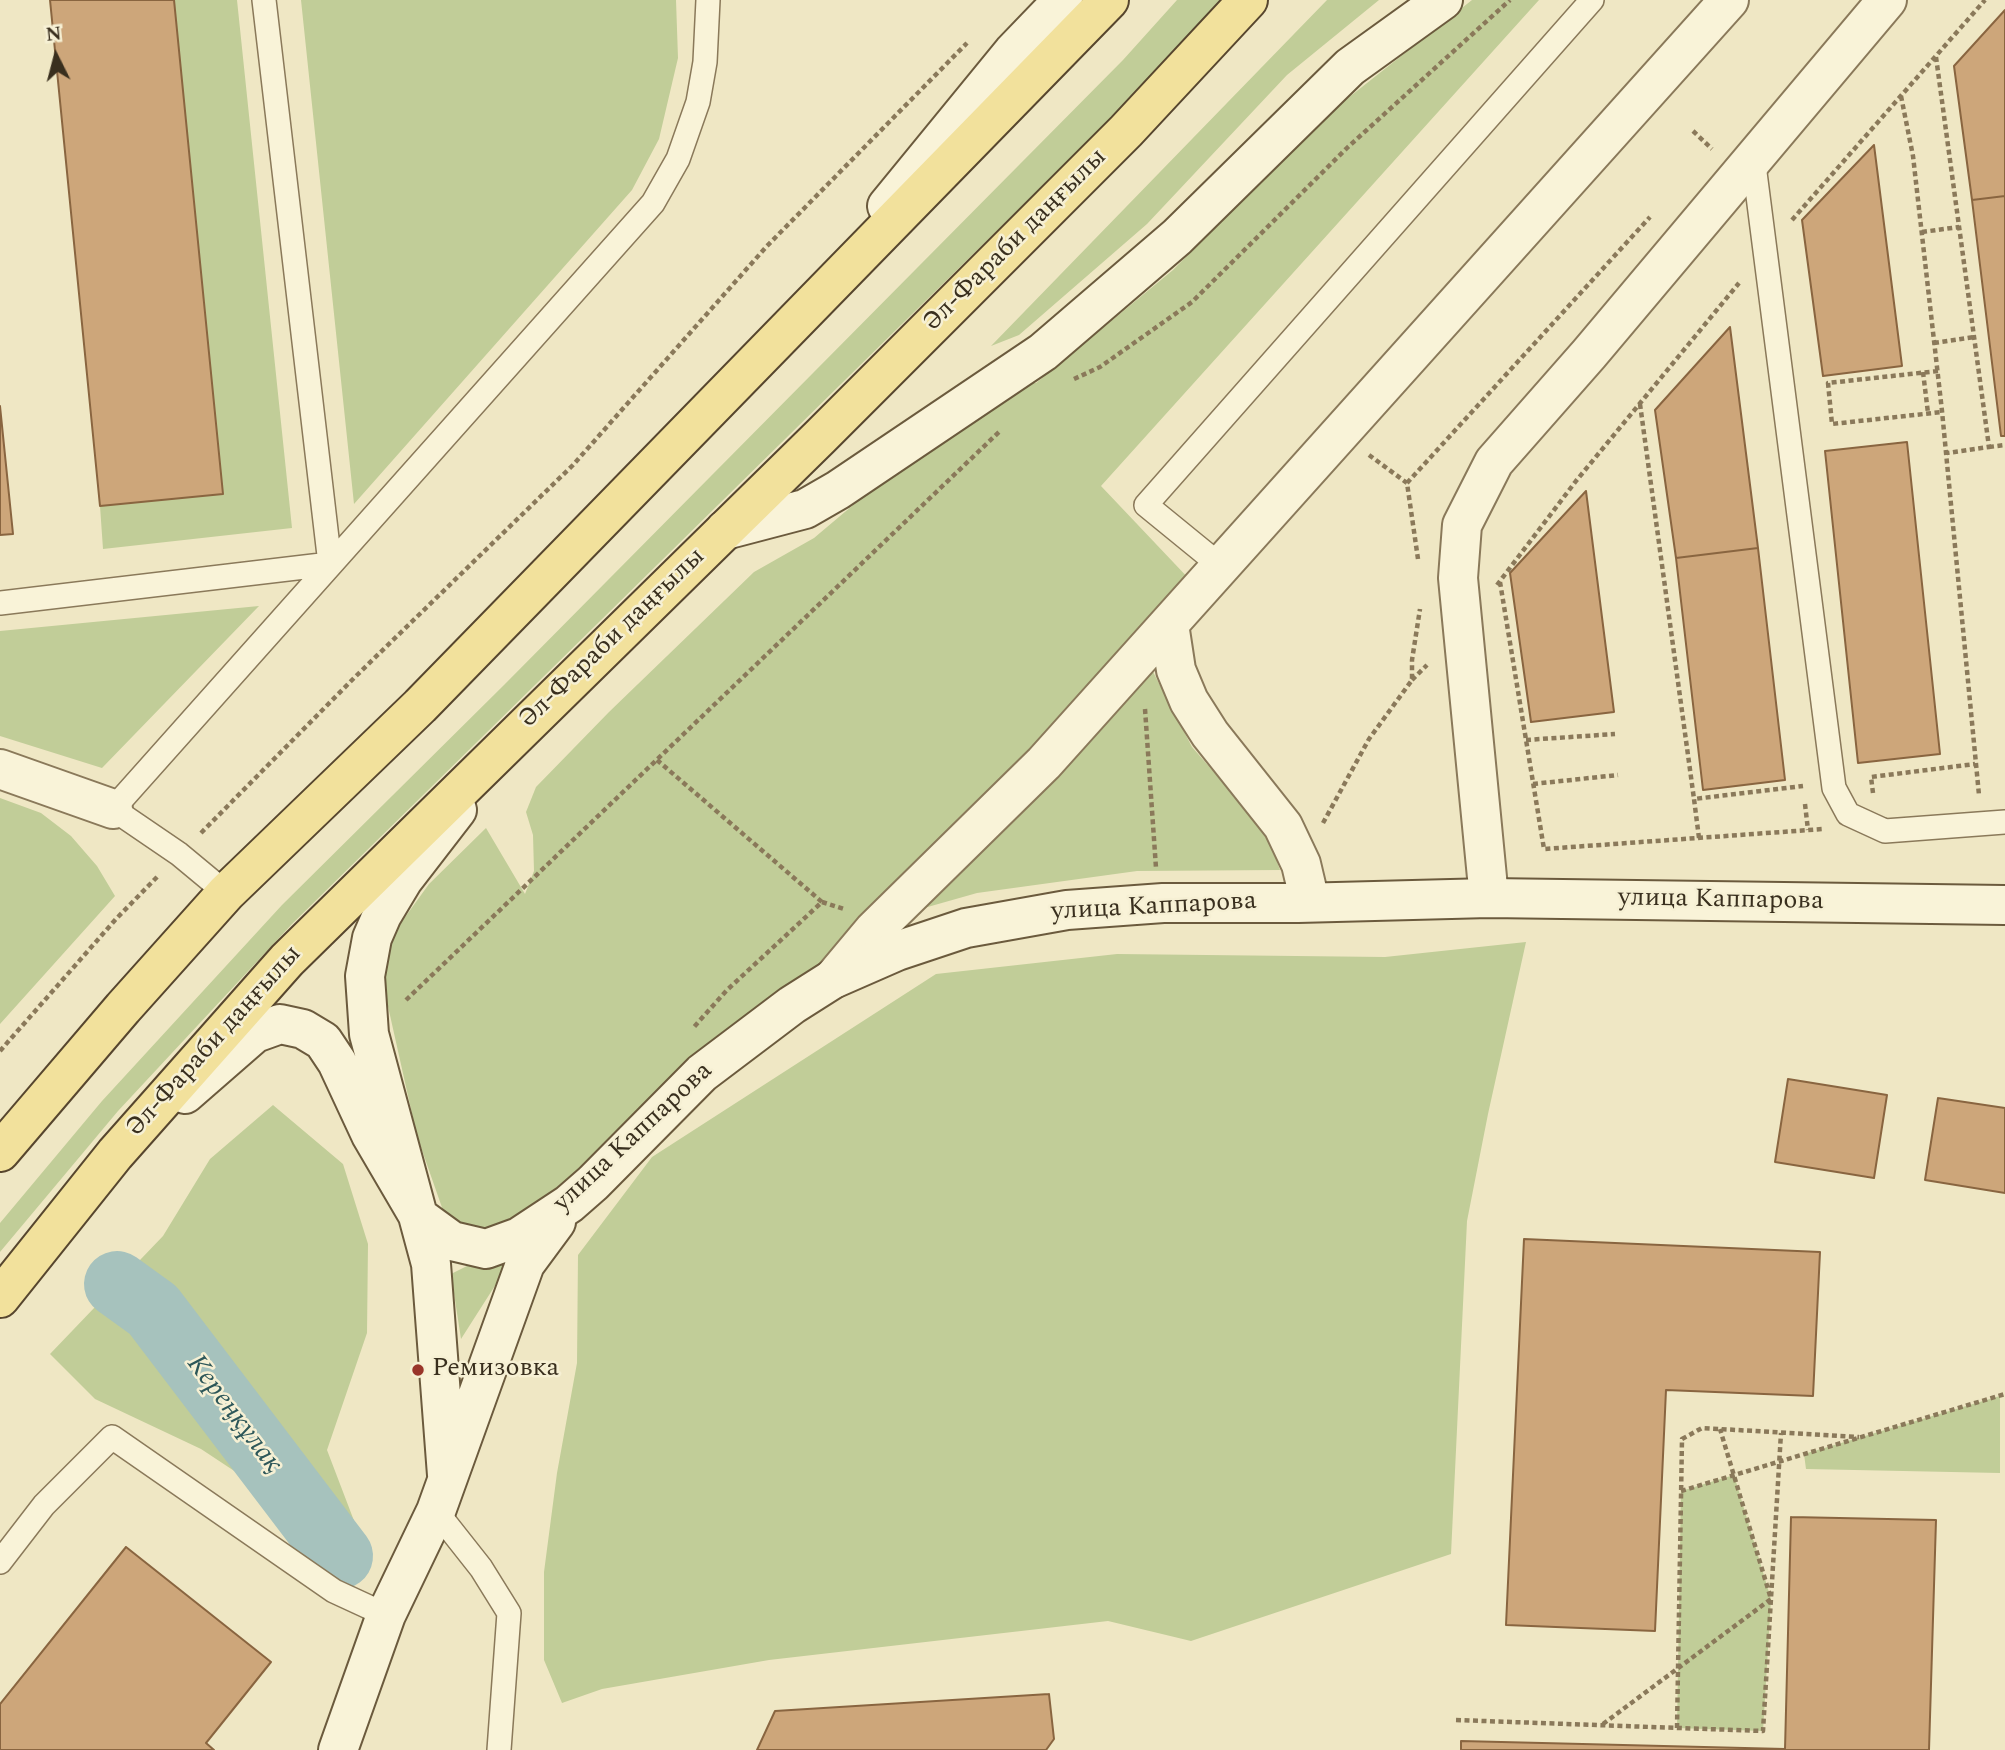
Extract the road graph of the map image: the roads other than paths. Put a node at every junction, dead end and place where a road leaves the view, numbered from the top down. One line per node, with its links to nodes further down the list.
1 (264, 0): 13 (lane)
2 (708, 0): 13 (lane)
3 (1063, 0): 11 (street)
4 (1109, 0): 11 (main road)
5 (1248, 0): 12 (main road, Әл-Фараби даңғылы)
6 (1443, 0): 12 (street)
7 (1592, 0): 14 (lane)
8 (1729, 0): 14 (street)
9 (1887, 0): 10 (street)
10 (1753, 158): 20 (lane); 22 (street)
11 (783, 335): 21 (main road)
12 (725, 530): 17 (main road, Әл-Фараби даңғылы)
13 (330, 564): 15 (lane); 19 (lane)
14 (1222, 567): 16 (street)
15 (0, 603)
16 (1169, 624): 23 (street); 25 (street)
17 (508, 743): 27 (main road, Әл-Фараби даңғылы); 29 (street)
18 (0, 769): 19 (street)
19 (113, 809): 21 (lane)
20 (2005, 822)
21 (226, 893): 26 (main road)
22 (1489, 898): 23 (street, улица Каппарова); 24 (street, улица Каппарова)
23 (1310, 902): 25 (street, улица Каппарова)
24 (2005, 905)
25 (833, 979): 28 (street, улица Каппарова)
26 (0, 1152)
27 (114, 1154): 29 (street); 32 (main road, Әл-Фараби даңғылы)
28 (569, 1204): 30 (street, улица Каппарова); 33 (street)
29 (419, 1217): 30 (street); 31 (street)
30 (486, 1249): 31 (street, улица Каппарова)
31 (432, 1273): 33 (street)
32 (0, 1298)
33 (441, 1493): 35 (street); 37 (lane)
34 (0, 1562): 35 (lane)
35 (386, 1615): 36 (street)
36 (338, 1750)
37 (499, 1750)

